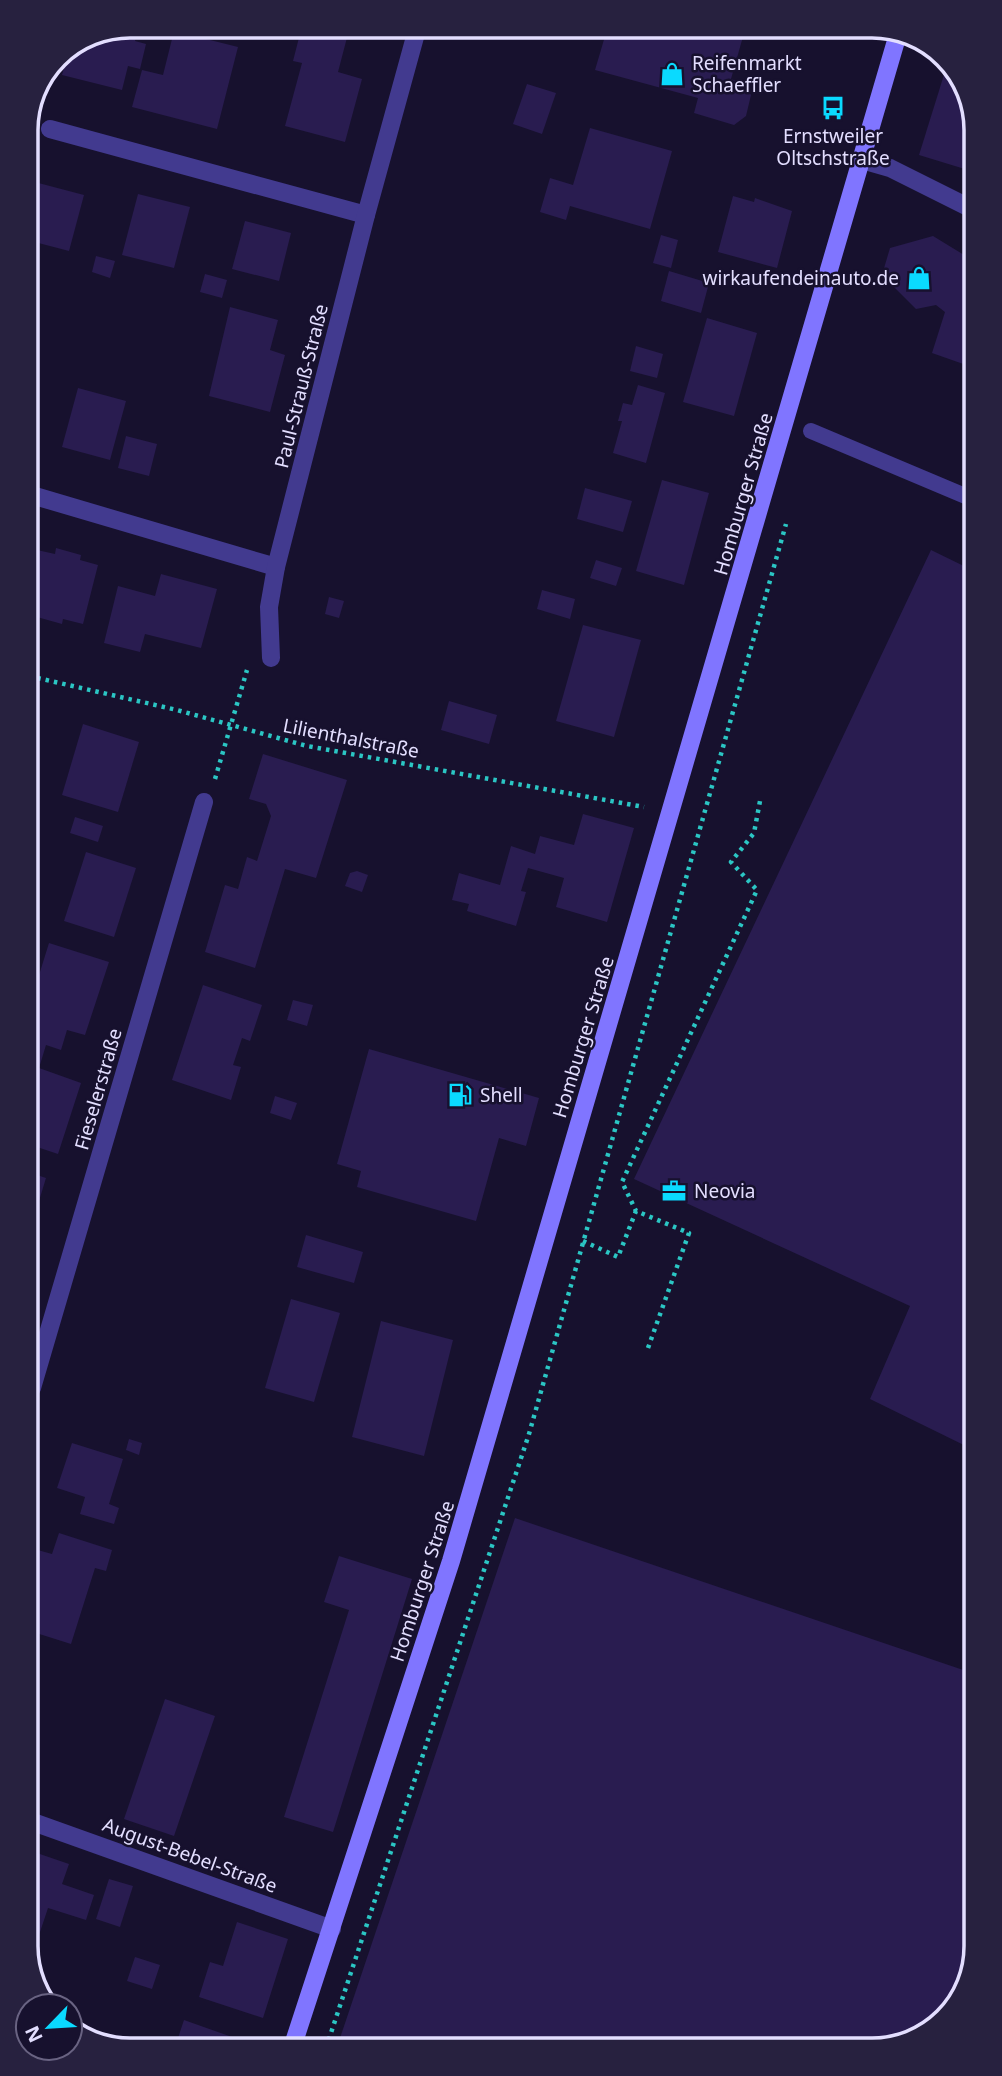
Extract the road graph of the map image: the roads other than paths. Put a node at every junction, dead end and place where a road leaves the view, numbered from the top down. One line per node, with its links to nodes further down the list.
1 (415, 38): 6 (street, Paul-Strauß-Straße)
2 (896, 42): 4 (main road, Homburger Straße)
3 (50, 130): 6 (street)
4 (862, 160): 5 (street); 15 (main road, Homburger Straße)
5 (964, 205)
6 (366, 215): 10 (street, Paul-Strauß-Straße)
7 (811, 431): 8 (lane)
8 (964, 495)
9 (39, 497): 10 (street)
10 (276, 567): 11 (street, Paul-Strauß-Straße)
11 (271, 658)
12 (204, 802): 13 (street, Fieselerstraße)
13 (38, 1366)
14 (38, 1824): 15 (street, August-Bebel-Straße)
15 (332, 1929): 16 (main road, Homburger Straße)
16 (296, 2037)

